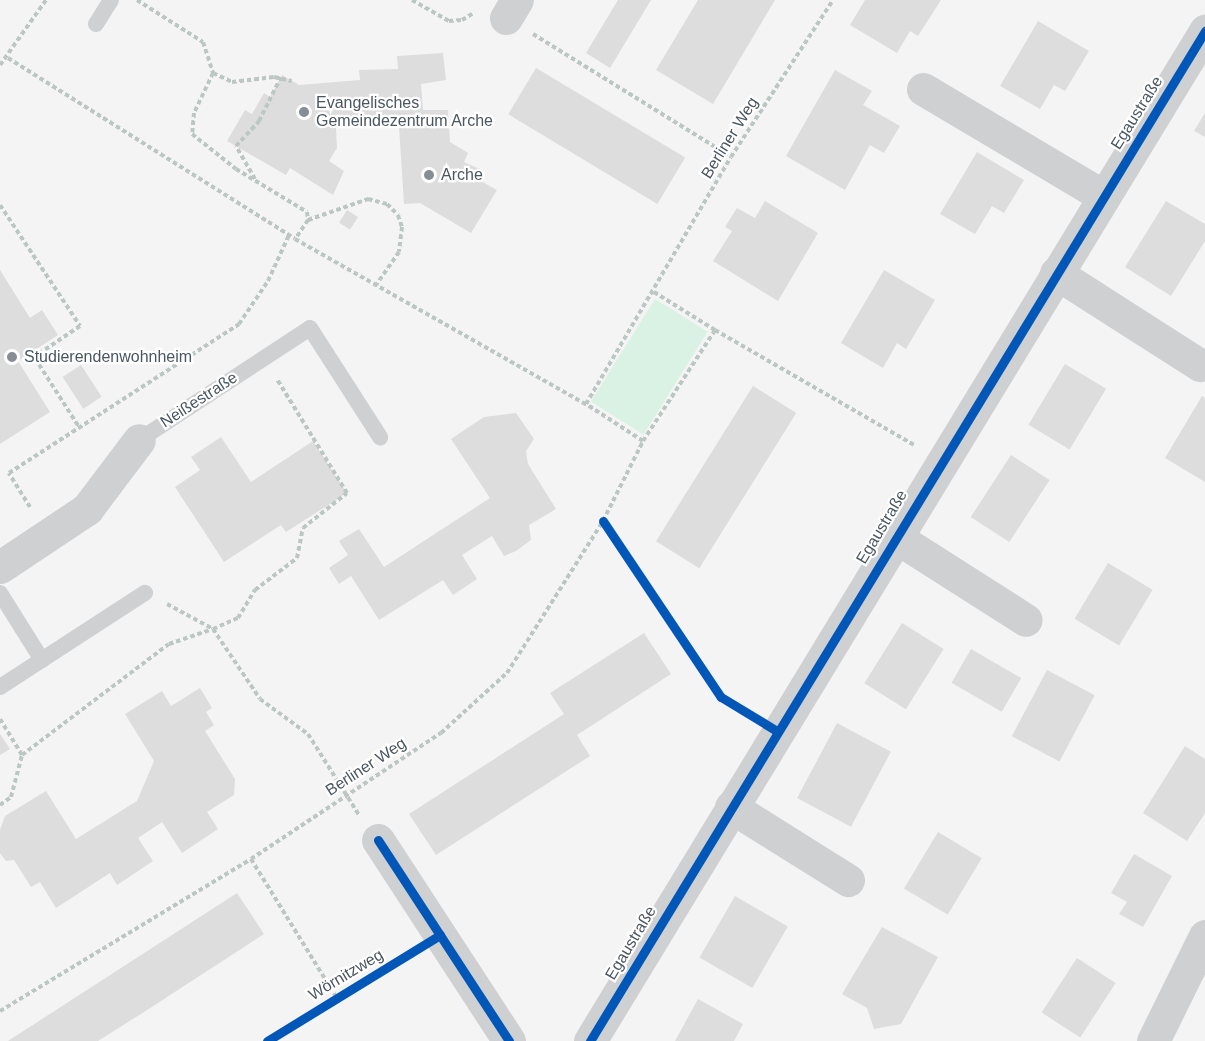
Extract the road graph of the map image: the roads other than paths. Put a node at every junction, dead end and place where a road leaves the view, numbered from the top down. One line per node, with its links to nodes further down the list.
1 (111, 0): 2 (lane)
2 (96, 24)
3 (1205, 31): 5 (street, Egaustraße)
4 (923, 89): 5 (street)
5 (1103, 196): 6 (street, Egaustraße)
6 (1056, 273): 7 (street); 10 (street, Egaustraße)
7 (1200, 365)
8 (380, 437): 9 (lane, Neißestraße)
9 (139, 440): 11 (street, Neißestraße)
10 (894, 536): 14 (street); 17 (street, Egaustraße)
11 (0, 567)
12 (146, 592): 15 (lane)
13 (0, 593): 15 (lane)
14 (1026, 620)
15 (42, 660): 16 (lane)
16 (0, 687)
17 (731, 807): 19 (street); 22 (street, Egaustraße)
18 (378, 840): 21 (street)
19 (848, 880)
20 (1205, 936): 23 (street)
21 (509, 1041)
22 (590, 1041)
23 (1153, 1041)

